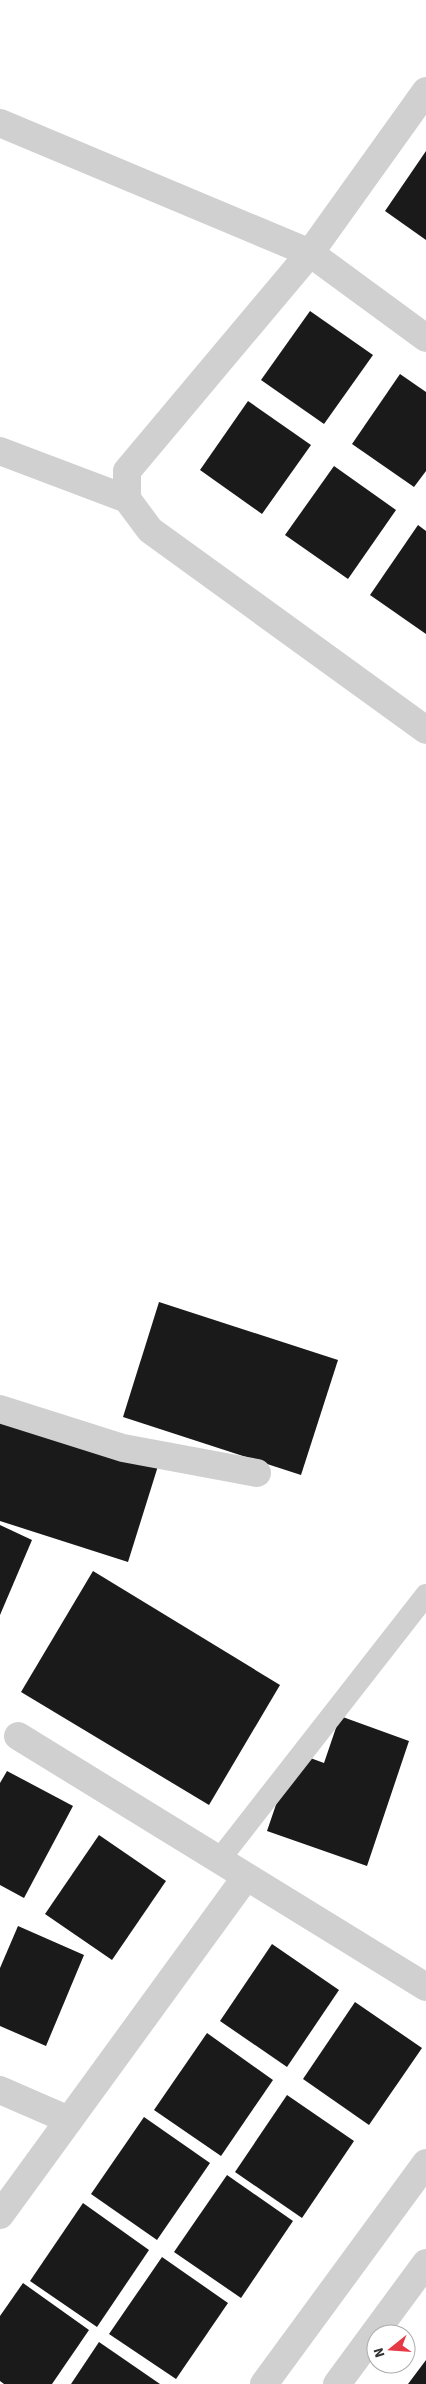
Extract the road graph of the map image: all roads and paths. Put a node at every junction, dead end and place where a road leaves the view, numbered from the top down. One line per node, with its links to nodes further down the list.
1 (426, 91): 3 (street)
2 (0, 123): 3 (street)
3 (310, 253): 4 (street); 6 (street)
4 (426, 338)
5 (0, 451): 6 (street)
6 (127, 500): 7 (street)
7 (426, 730)
8 (0, 1409): 9 (street)
9 (257, 1473)
10 (426, 1595): 12 (lane)
11 (18, 1736): 12 (street)
12 (219, 1860): 13 (street)
13 (246, 1876): 14 (street); 16 (street)
14 (426, 1987)
15 (0, 2090): 16 (street)
16 (70, 2120): 18 (street)
17 (426, 2162): 20 (street)
18 (0, 2216)
19 (426, 2263): 21 (street)
20 (264, 2384)
21 (337, 2384)

